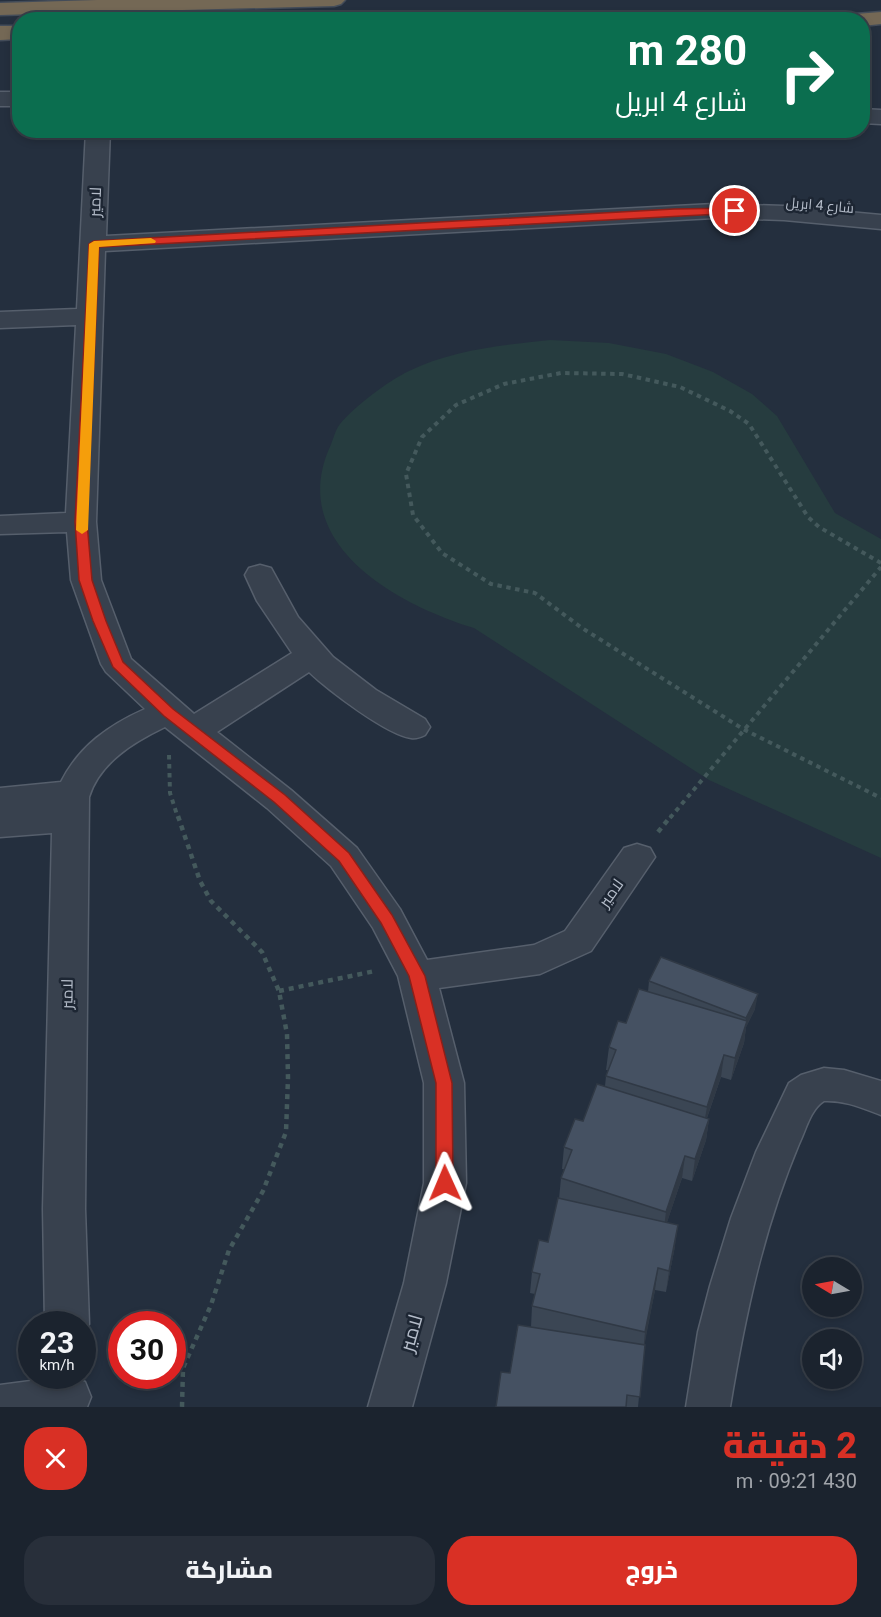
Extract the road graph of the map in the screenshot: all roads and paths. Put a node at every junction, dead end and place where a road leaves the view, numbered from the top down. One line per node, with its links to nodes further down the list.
1 (334, 0): 2 (highway)
2 (0, 9)
3 (98, 138): 7 (street, لامير)
4 (881, 210): 5 (street, شارع 4 ابريل)
5 (842, 212): 6 (street, شارع 4 ابريل); 7 (street, شارع 4 ابريل)
6 (881, 222)
7 (94, 237): 8 (street, لامير)
8 (90, 315): 9 (street); 10 (street, لامير)
9 (0, 320)
10 (81, 522): 11 (street); 15 (street, لامير)
11 (0, 525)
12 (881, 565): 17 (path); 17 (path)
13 (260, 574): 14 (street)
14 (311, 656): 15 (street); 16 (street)
15 (181, 722): 20 (street, لامير); 23 (street, لامير); 24 (path)
16 (412, 727)
17 (743, 729): 18 (path); 22 (path)
18 (881, 798)
19 (0, 801): 20 (street)
20 (71, 806): 21 (street); 26 (street, لامير)
21 (0, 824)
22 (637, 857): 23 (street, لامير)
23 (414, 970): 24 (path); 30 (street, لامير)
24 (279, 992): 29 (path)
25 (881, 1098): 31 (street)
26 (67, 1311)
27 (69, 1393): 28 (street)
28 (0, 1406)
29 (182, 1407)
30 (390, 1407)
31 (708, 1407)

